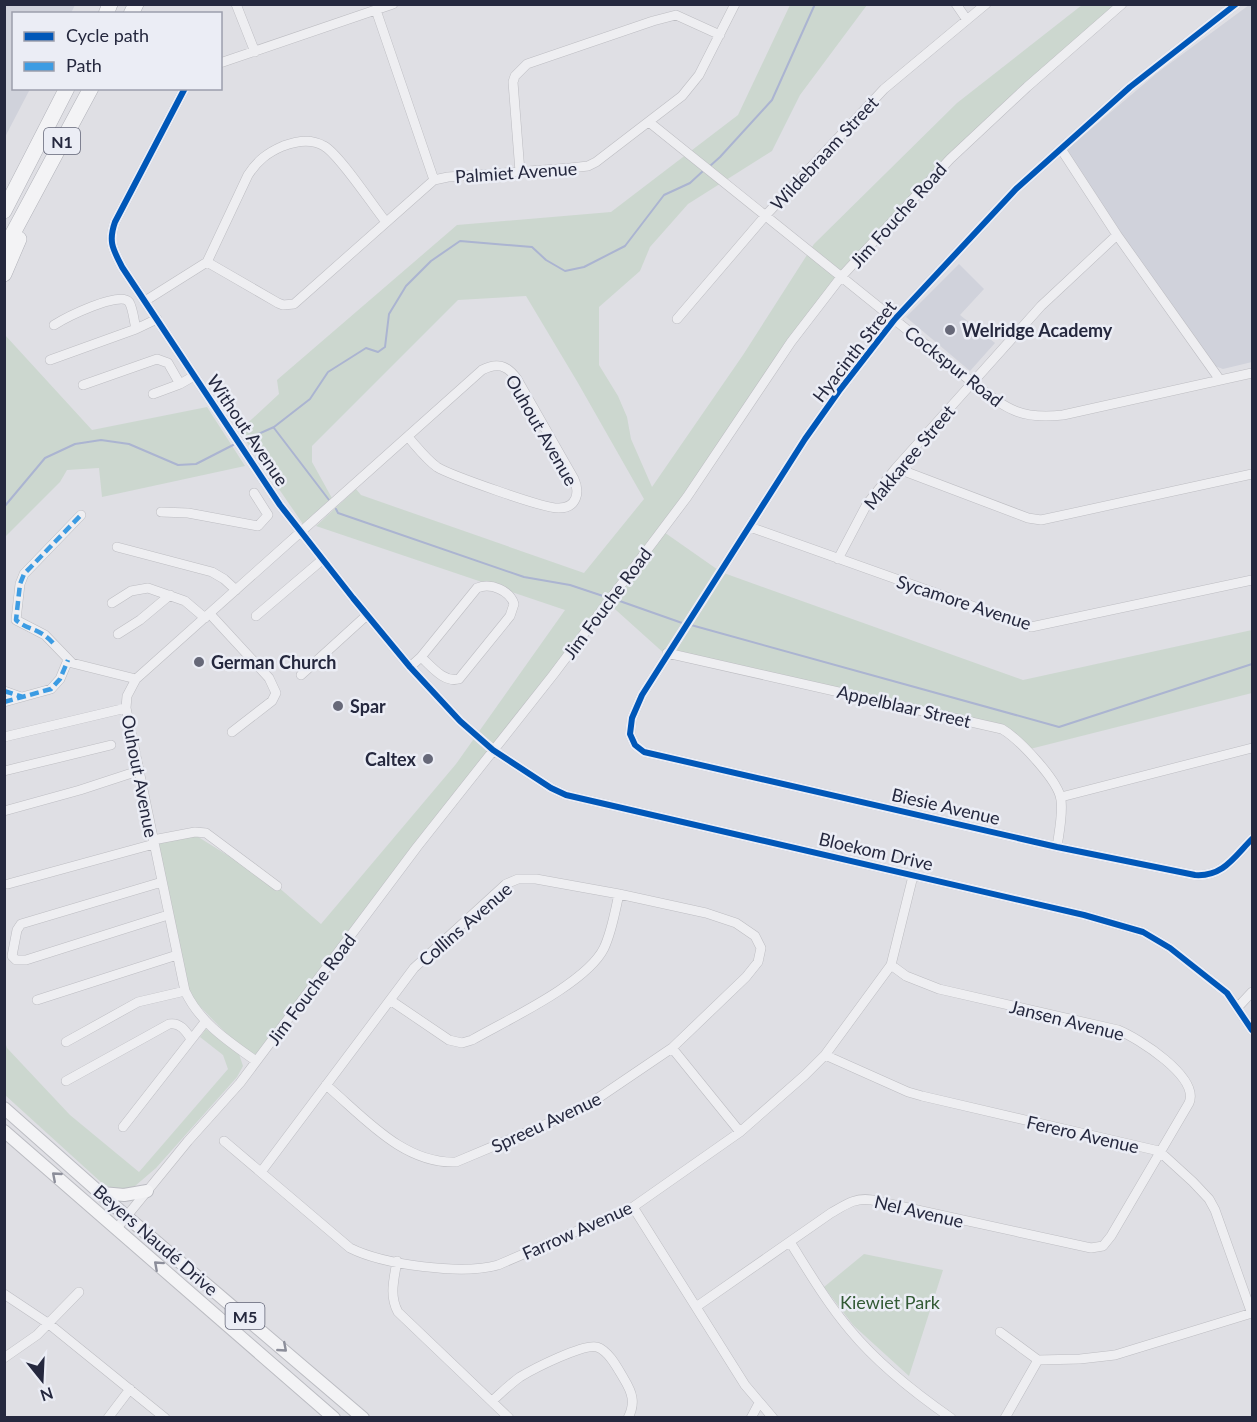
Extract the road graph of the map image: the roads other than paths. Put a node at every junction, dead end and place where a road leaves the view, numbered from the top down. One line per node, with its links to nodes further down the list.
1 (236, 4): 11 (street)
2 (393, 4): 8 (street)
3 (735, 4): 10 (street, Palmiet Avenue)
4 (956, 4): 9 (street)
5 (987, 4): 9 (street, Wildebraam Street)
6 (1122, 4): 30 (street, Jim Fouche Road)
7 (1236, 4): 17 (street, Hyacinth Street)
8 (376, 10): 11 (street); 20 (street)
9 (967, 20): 24 (street, Wildebraam Street)
10 (720, 35): 16 (street, Palmiet Avenue); 18 (street)
11 (255, 52): 12 (street)
12 (222, 62)
13 (66, 90): 19 (highway, N1)
14 (90, 90): 21 (highway, N1)
15 (183, 90): 31 (street, Without Avenue)
16 (649, 122): 18 (street, Palmiet Avenue); 24 (street, Cockspur Road)
17 (1061, 149): 26 (street); 34 (street, Hyacinth Street)
18 (520, 172): 20 (street, Palmiet Avenue)
19 (22, 178): 22 (highway); 23 (highway, N1)
20 (435, 180): 25 (street, Palmiet Avenue)
21 (34, 194): 27 (highway, N1); 29 (highway)
22 (4, 204)
23 (4, 211)
24 (766, 215): 30 (street, Cockspur Road); 33 (street, Wildebraam Street)
25 (386, 222): 28 (street, Palmiet Avenue); 28 (street)
26 (1117, 235): 40 (street); 41 (street, Makkaree Street)
27 (4, 250)
28 (207, 262): 31 (street)
29 (4, 274)
30 (841, 277): 34 (street, Cockspur Road); 81 (street, Jim Fouche Road)
31 (145, 301): 32 (street, Without Avenue)
32 (158, 319): 36 (street); 39 (street, Without Avenue)
33 (677, 319)
34 (896, 320): 41 (street, Cockspur Road); 53 (street, Hyacinth Street)
35 (54, 325): 36 (street)
36 (136, 329): 37 (street)
37 (50, 360)
38 (1252, 372): 40 (street, Cockspur Road)
39 (194, 376): 42 (street); 49 (street, Without Avenue)
40 (1220, 380): 41 (street, Cockspur Road)
41 (972, 382): 46 (street, Makkaree Street)
42 (180, 384): 43 (street); 44 (street)
43 (83, 385)
44 (153, 394)
45 (408, 437): 45 (street, Ouhout Avenue); 54 (street, Ouhout Avenue)
46 (896, 468): 47 (street); 56 (street, Makkaree Street)
47 (1252, 474)
48 (254, 493): 52 (street)
49 (280, 505): 52 (street); 54 (street, Without Avenue)
50 (161, 512): 52 (street)
51 (81, 515): 68 (street)
52 (268, 515)
53 (750, 527): 56 (street, Sycamore Avenue); 66 (street, Hyacinth Street)
54 (300, 533): 57 (street, Without Avenue); 59 (street, Ouhout Avenue)
55 (117, 547): 59 (street)
56 (838, 559): 58 (street, Sycamore Avenue)
57 (322, 560): 62 (street, Without Avenue); 64 (street)
58 (1252, 580)
59 (236, 590): 63 (street, Ouhout Avenue)
60 (170, 595): 61 (street); 63 (street); 65 (street)
61 (112, 603)
62 (367, 615): 69 (street, Without Avenue); 70 (street)
63 (207, 616): 71 (street, Ouhout Avenue); 76 (street)
64 (256, 616)
65 (118, 634)
66 (668, 653): 77 (street, Hyacinth Street); 84 (street, Appelblaar Street)
67 (421, 657): 67 (street); 69 (street)
68 (68, 660): 71 (street); 73 (street)
69 (410, 667): 81 (street, Without Avenue)
70 (301, 675)
71 (136, 679): 75 (street, Ouhout Avenue)
72 (4, 691): 73 (street)
73 (24, 697): 74 (street)
74 (4, 702)
75 (126, 708): 78 (street); 83 (street, Ouhout Avenue)
76 (232, 732)
77 (630, 734): 88 (street, Biesie Avenue)
78 (4, 737)
79 (111, 745): 82 (street)
80 (1252, 748): 84 (street)
81 (493, 750): 89 (street, Bloekom Drive); 109 (street, Jim Fouche Road)
82 (4, 771)
83 (138, 771): 85 (street); 87 (street, Ouhout Avenue)
84 (1061, 797): 88 (street)
85 (4, 811)
86 (1252, 839): 88 (street, Biesie Avenue)
87 (153, 842): 90 (street, Ouhout Avenue); 91 (street); 92 (street)
88 (1057, 847)
89 (913, 876): 97 (street, Farrow Avenue); 102 (street, Bloekom Drive)
90 (162, 882): 94 (street, Ouhout Avenue); 94 (street)
91 (8, 884)
92 (277, 886)
93 (619, 894): 95 (street, Collins Avenue); 101 (street, Collins Avenue); 101 (street)
94 (168, 915): 96 (street, Ouhout Avenue)
95 (759, 942): 107 (street, Spreeu Avenue)
96 (177, 955): 98 (street, Ouhout Avenue); 100 (street)
97 (891, 965): 108 (street, Farrow Avenue); 117 (street, Jansen Avenue)
98 (184, 991): 103 (street, Ouhout Avenue); 106 (street)
99 (1252, 992): 102 (street)
100 (37, 1000)
101 (390, 1000): 111 (street, Collins Avenue)
102 (1238, 1007): 104 (street, Bloekom Drive)
103 (205, 1022): 105 (street); 109 (street, Ouhout Avenue)
104 (1252, 1030)
105 (191, 1040): 110 (street); 113 (street)
106 (66, 1042)
107 (672, 1048): 111 (street, Spreeu Avenue); 115 (street)
108 (825, 1055): 115 (street, Farrow Avenue); 117 (street, Ferero Avenue)
109 (256, 1061): 119 (street, Jim Fouche Road)
110 (66, 1081)
111 (326, 1085): 118 (street, Collins Avenue)
112 (4, 1108): 120 (main road, Beyers Naudé Drive / M5)
113 (123, 1127)
114 (4, 1131): 123 (main road, Beyers Naudé Drive / M5, one-way to 114)
115 (740, 1132): 121 (street, Farrow Avenue)
116 (224, 1141): 118 (street, Farrow Avenue)
117 (1159, 1151): 125 (street, Jansen Avenue); 130 (street, Ferero Avenue)
118 (261, 1172): 126 (street, Farrow Avenue)
119 (147, 1191): 120 (main road); 122 (street, Jim Fouche Road)
120 (102, 1193): 122 (main road, Beyers Naudé Drive / M5)
121 (633, 1207): 126 (street, Farrow Avenue); 129 (street)
122 (126, 1216): 123 (street, Jim Fouche Road); 141 (main road, Beyers Naudé Drive / M5, one-way to 141)
123 (117, 1228): 140 (main road, Beyers Naudé Drive / M5, one-way to 123)
124 (790, 1242): 125 (street, Nel Avenue); 129 (street, Nel Avenue); 146 (street)
125 (1100, 1248)
126 (397, 1262): 136 (street)
127 (79, 1292): 131 (street)
128 (4, 1294): 131 (street)
129 (696, 1307): 137 (street)
130 (1252, 1314): 134 (street)
131 (49, 1324): 133 (street); 135 (street)
132 (1000, 1332): 134 (street)
133 (4, 1358)
134 (1038, 1360): 147 (street)
135 (130, 1389): 138 (street); 139 (street)
136 (492, 1401): 142 (street); 143 (street)
137 (759, 1403): 144 (street); 145 (street)
138 (108, 1418)
139 (165, 1418)
140 (334, 1418)
141 (363, 1418)
142 (509, 1418)
143 (627, 1418)
144 (751, 1418)
145 (773, 1418)
146 (951, 1418)
147 (1005, 1418)

